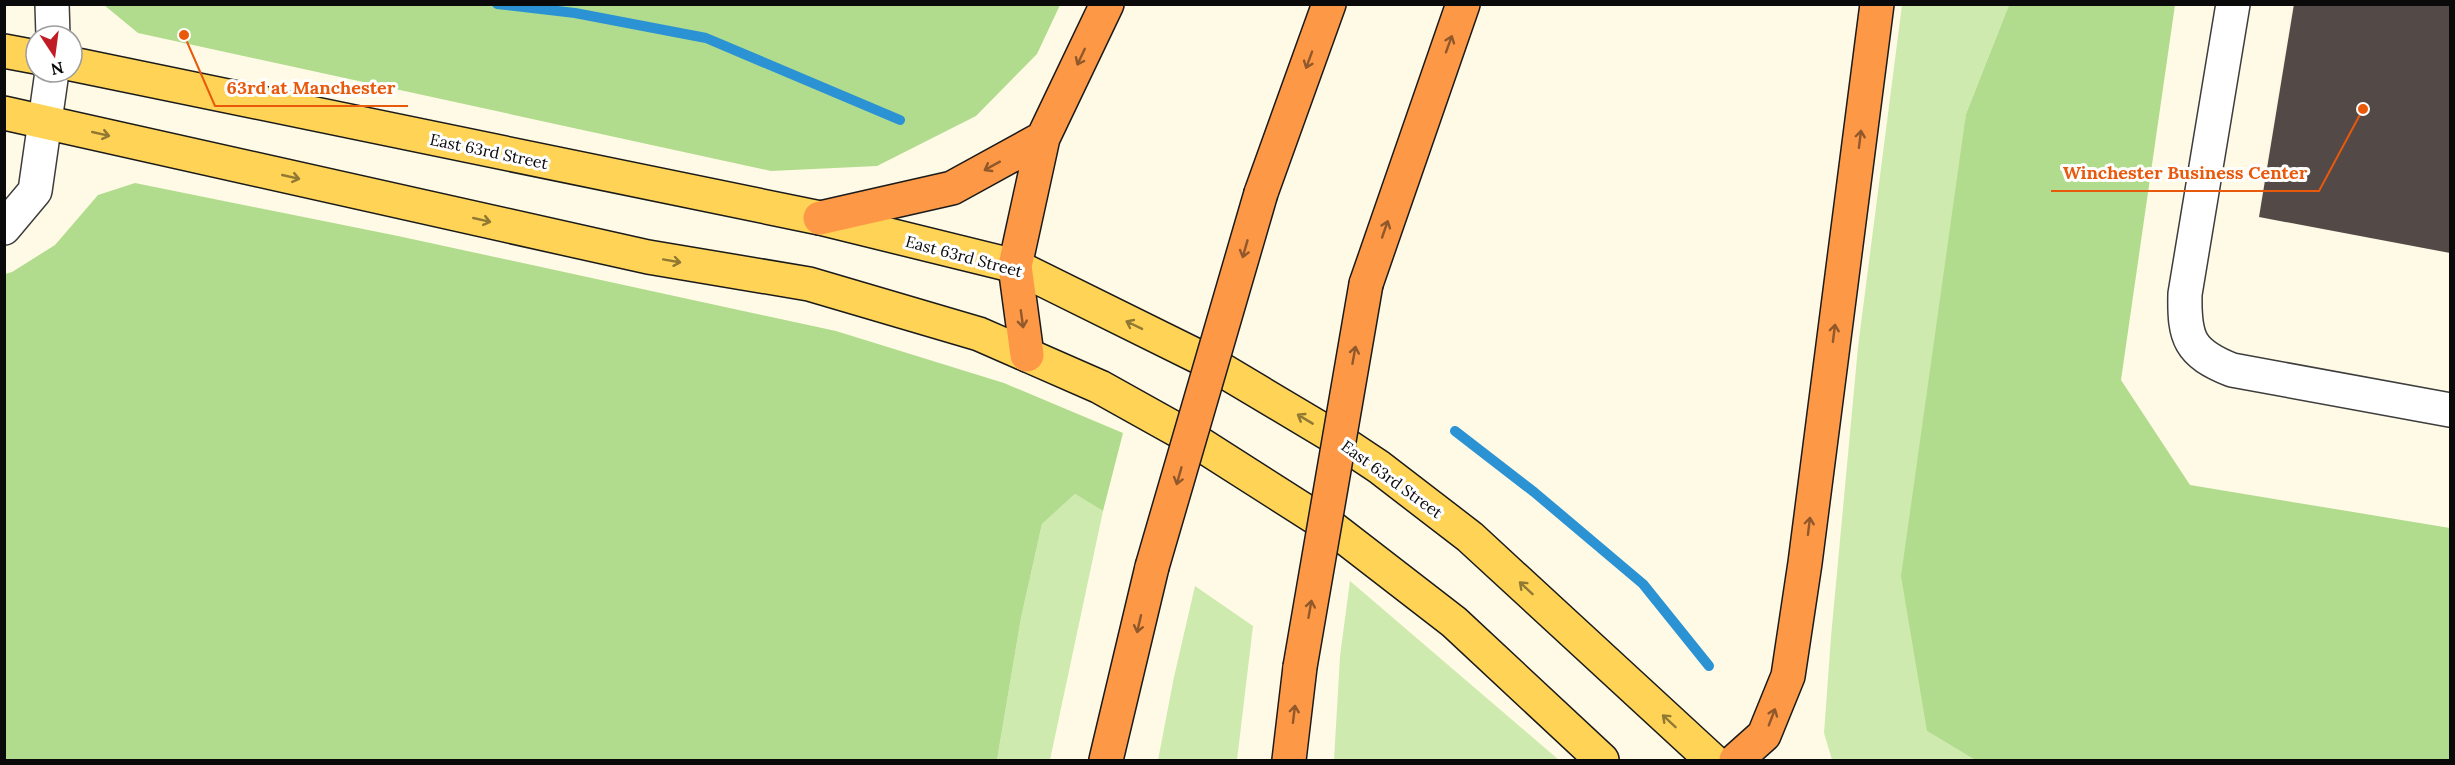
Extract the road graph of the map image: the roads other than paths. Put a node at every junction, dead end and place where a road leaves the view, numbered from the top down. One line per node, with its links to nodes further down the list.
1 (52, 4): 7 (street)
2 (1107, 4): 14 (highway, one-way to 14)
3 (1329, 4): 20 (highway, one-way to 20, bridge)
4 (1463, 4): 21 (highway, one-way to 4, bridge)
5 (1877, 4): 24 (highway, one-way to 5)
6 (2233, 4): 19 (street)
7 (53, 24)
8 (4, 51): 9 (main road)
9 (24, 55)
10 (84, 66): 15 (main road, East 63rd Street)
11 (50, 84): 13 (street)
12 (4, 112): 13 (main road)
13 (44, 122): 16 (street); 18 (main road, one-way to 18)
14 (1043, 138): 15 (highway, one-way to 15); 17 (highway)
15 (820, 218): 17 (main road, East 63rd Street)
16 (4, 228)
17 (1015, 266): 18 (highway, one-way to 18); 23 (main road, East 63rd Street, one-way to 17)
18 (1027, 356): 22 (main road)
19 (2451, 410)
20 (1106, 760)
21 (1289, 760)
22 (1602, 760)
23 (1712, 760)
24 (1736, 760)

